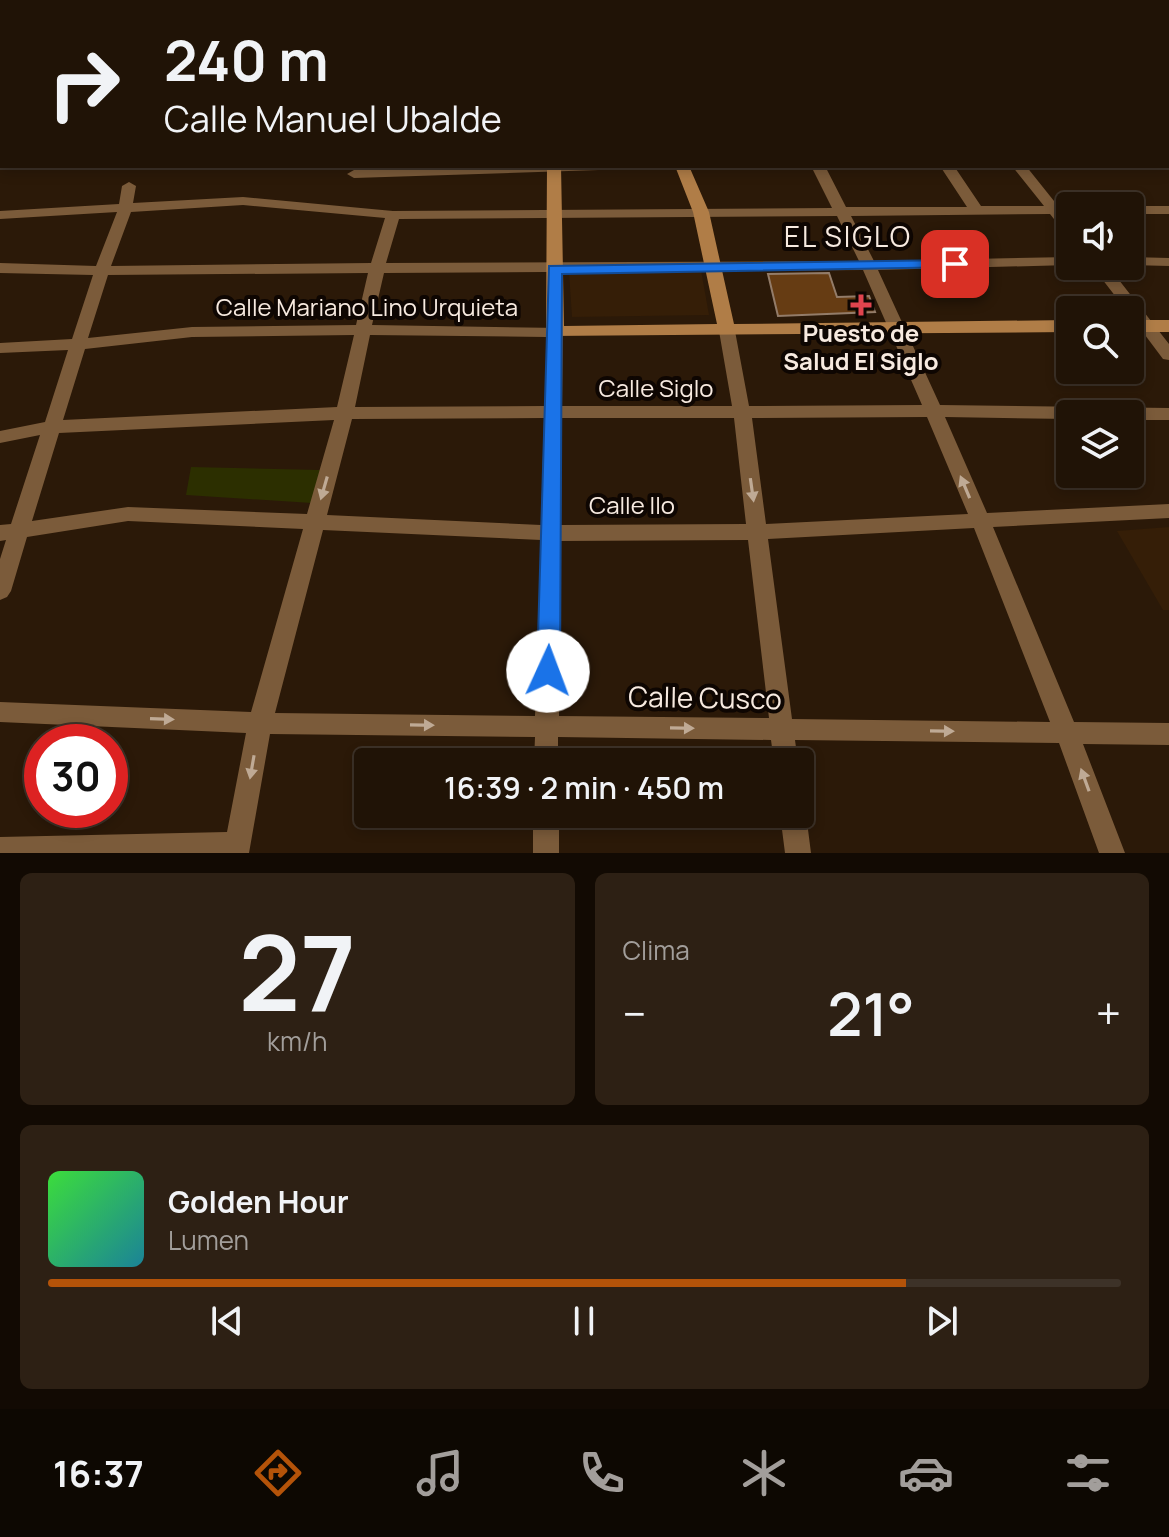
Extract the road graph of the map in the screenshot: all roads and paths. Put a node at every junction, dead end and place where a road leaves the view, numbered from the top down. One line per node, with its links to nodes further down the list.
1 (525, 168): 7 (street)
2 (554, 168): 20 (main road)
3 (683, 168): 15 (main road)
4 (819, 168): 16 (street)
5 (948, 168): 10 (street)
6 (1020, 168): 11 (street)
7 (354, 174)
8 (129, 186): 9 (street)
9 (126, 206): 18 (street); 19 (street); 29 (street)
10 (976, 209): 11 (street); 16 (street)
11 (1052, 210): 12 (street); 17 (street)
12 (1056, 210)
13 (1144, 210): 14 (street)
14 (1169, 210)
15 (701, 212): 16 (street); 20 (street); 24 (main road)
16 (840, 212): 25 (street)
17 (1056, 214)
18 (0, 215)
19 (393, 215): 20 (street); 27 (street)
20 (554, 215): 28 (main road)
21 (1056, 261): 25 (street)
22 (1144, 261): 23 (street)
23 (1169, 262)
24 (714, 266): 25 (street); 28 (street); 35 (main road)
25 (869, 267): 33 (street)
26 (0, 268): 29 (street)
27 (377, 268): 28 (street); 29 (street); 34 (street)
28 (555, 270): 36 (main road)
29 (101, 272): 38 (street)
30 (1056, 326): 33 (main road, Calle Mariano Lino Urquieta)
31 (1144, 326): 32 (main road)
32 (1169, 326)
33 (895, 327): 35 (main road, Calle Mariano Lino Urquieta); 41 (street)
34 (363, 330): 36 (street, Calle Mariano Lino Urquieta); 38 (street, Calle Mariano Lino Urquieta); 42 (street)
35 (727, 331): 36 (main road, Calle Mariano Lino Urquieta); 43 (street)
36 (555, 332): 44 (street)
37 (1144, 332): 40 (street)
38 (79, 344): 39 (street, Calle Mariano Lino Urquieta); 46 (street)
39 (0, 348)
40 (1169, 355)
41 (933, 411): 43 (street, Calle Siglo); 45 (street, Calle Siglo); 50 (street, one-way to 41)
42 (345, 413): 44 (street, Calle Siglo); 46 (street, Calle Siglo); 49 (street, one-way to 49)
43 (742, 413): 44 (street, Calle Siglo); 52 (street, one-way to 52)
44 (553, 414): 53 (street)
45 (1169, 414)
46 (51, 427): 47 (street, Calle Siglo); 51 (street)
47 (0, 437)
48 (1169, 511): 50 (street, Calle Ilo)
49 (314, 523): 51 (street, Calle Ilo); 53 (street, Calle Ilo); 56 (street)
50 (981, 523): 52 (street, Calle Ilo); 59 (street)
51 (10, 532): 54 (street)
52 (758, 532): 53 (street, Calle Ilo); 58 (street)
53 (553, 533): 57 (street)
54 (0, 591)
55 (0, 712): 56 (street, Calle Cusco, one-way to 56)
56 (260, 723): 57 (street, Calle Cusco, one-way to 57); 65 (street, one-way to 65)
57 (546, 726): 58 (street, Calle Cusco, one-way to 58); 61 (street)
58 (782, 729): 59 (street, Calle Cusco, one-way to 59); 62 (street)
59 (1068, 733): 60 (street, Calle Cusco); 69 (street, one-way to 59)
60 (1169, 734)
61 (546, 748)
62 (784, 748)
63 (546, 828): 67 (street)
64 (795, 828): 68 (street)
65 (237, 849): 66 (street)
66 (0, 850)
67 (546, 853)
68 (798, 853)
69 (1112, 853)

